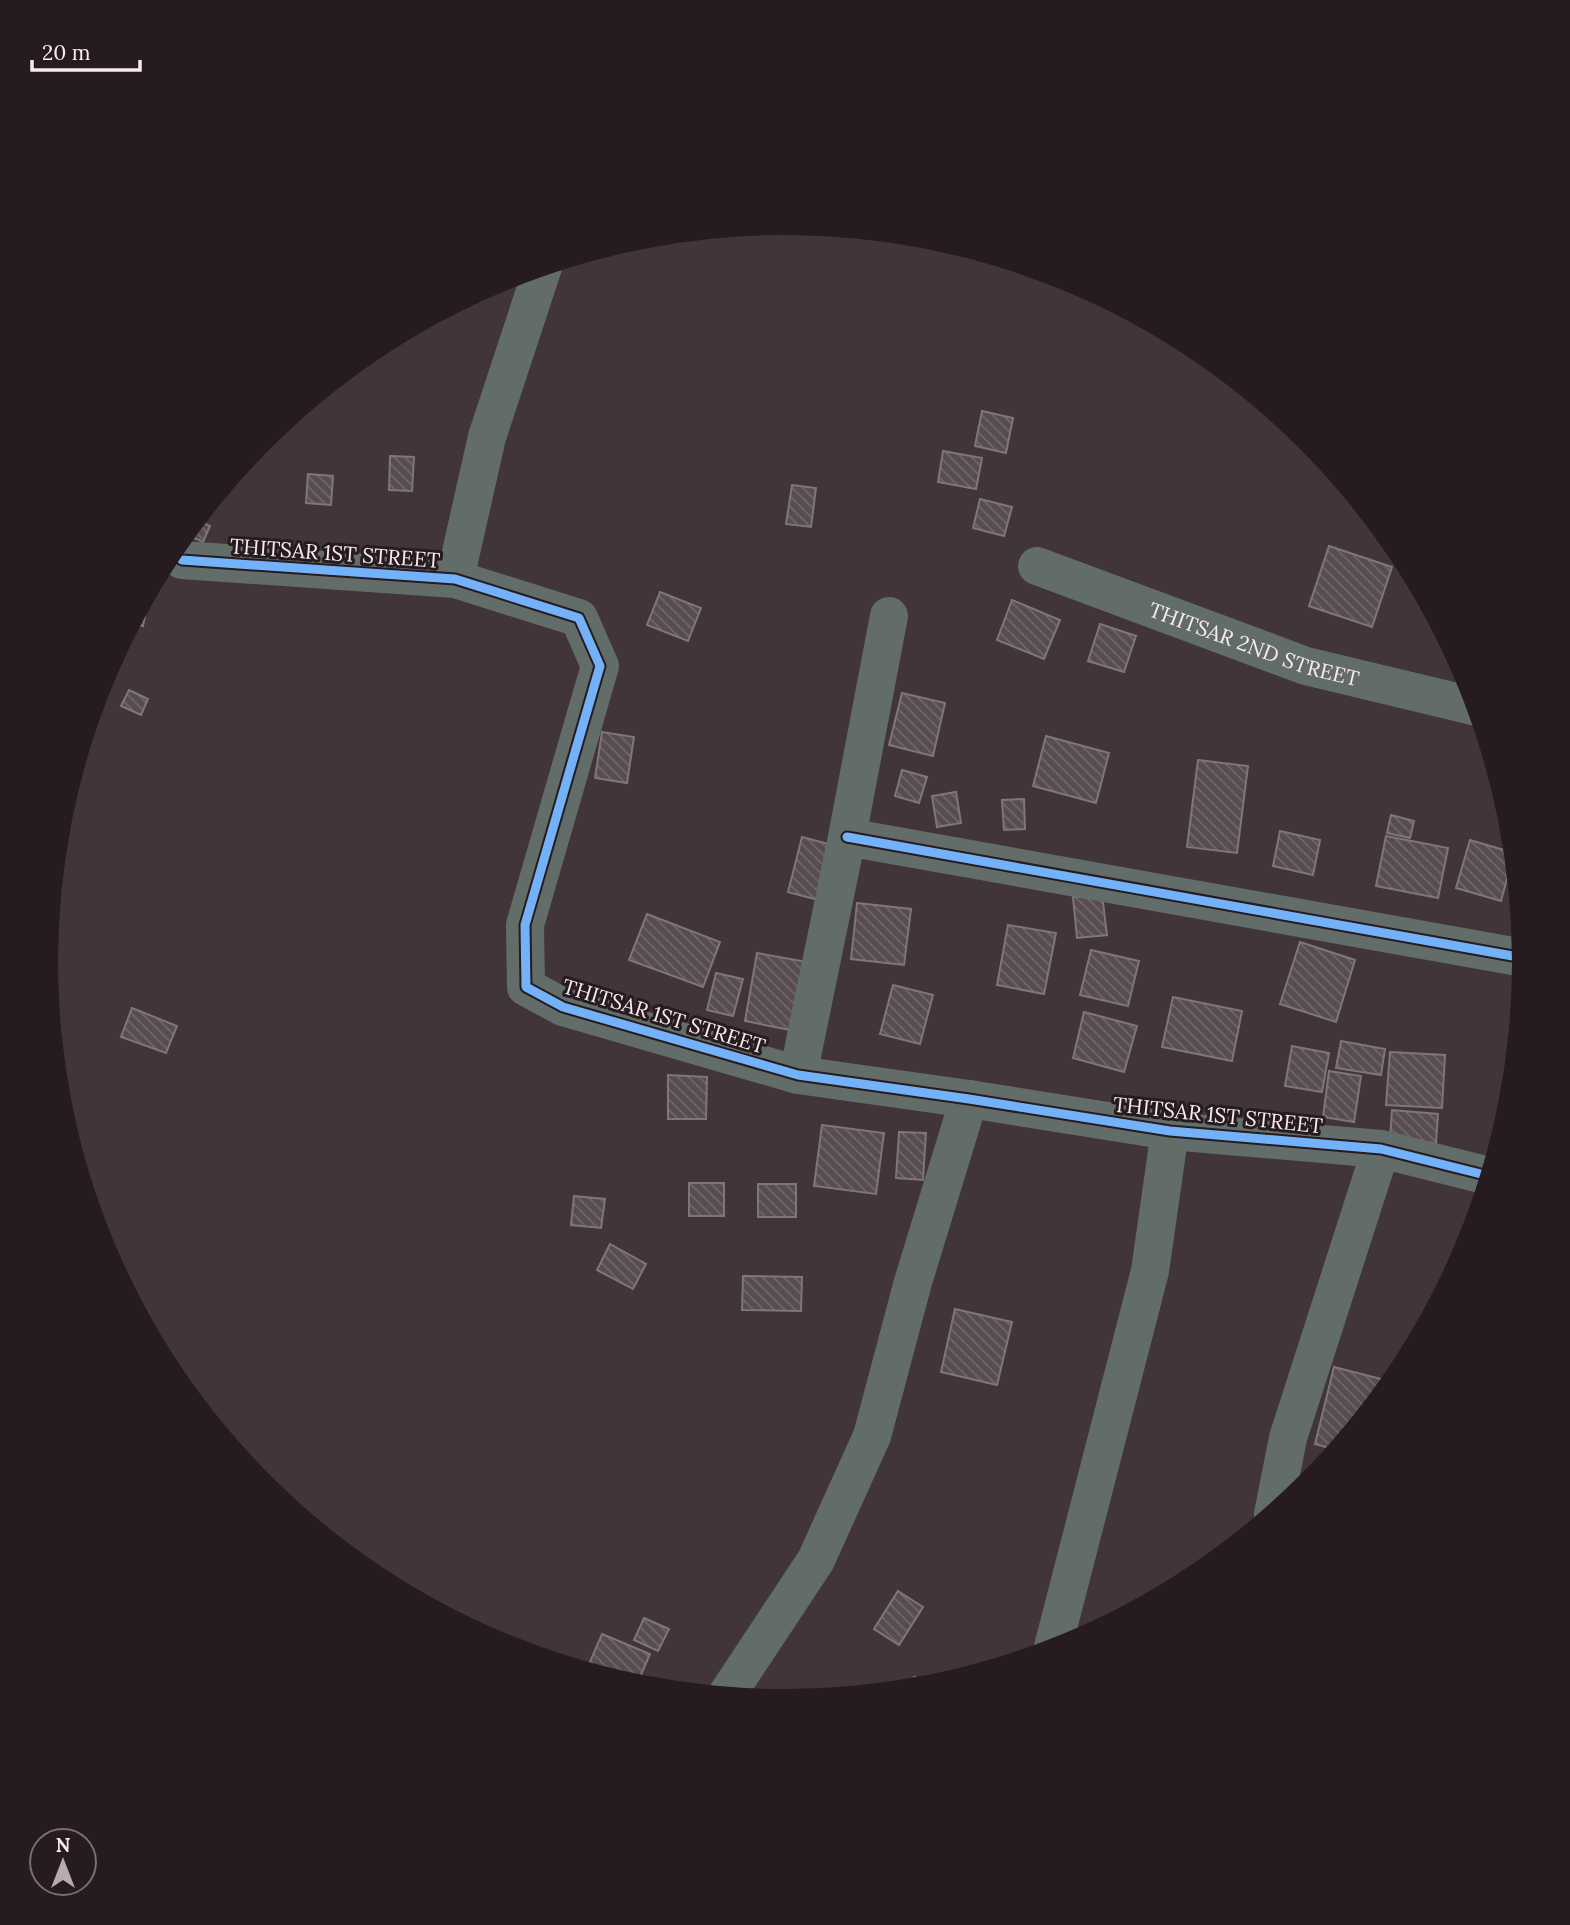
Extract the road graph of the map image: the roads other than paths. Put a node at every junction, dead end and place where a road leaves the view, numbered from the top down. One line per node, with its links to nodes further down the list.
1 (539, 279): 4 (street)
2 (182, 560): 4 (street, THITSAR 1ST STREET)
3 (1037, 566): 6 (street, THITSAR 2ND STREET)
4 (455, 579): 9 (street, THITSAR 1ST STREET)
5 (889, 616): 7 (street)
6 (1465, 704)
7 (847, 837): 8 (street); 9 (street)
8 (1512, 956)
9 (798, 1076): 10 (street, THITSAR 1ST STREET)
10 (970, 1099): 11 (street, THITSAR 1ST STREET); 16 (street)
11 (1170, 1131): 12 (street, THITSAR 1ST STREET); 15 (street)
12 (1381, 1149): 13 (street, THITSAR 1ST STREET); 14 (street)
13 (1480, 1174)
14 (1276, 1499)
15 (1056, 1637)
16 (732, 1688)

